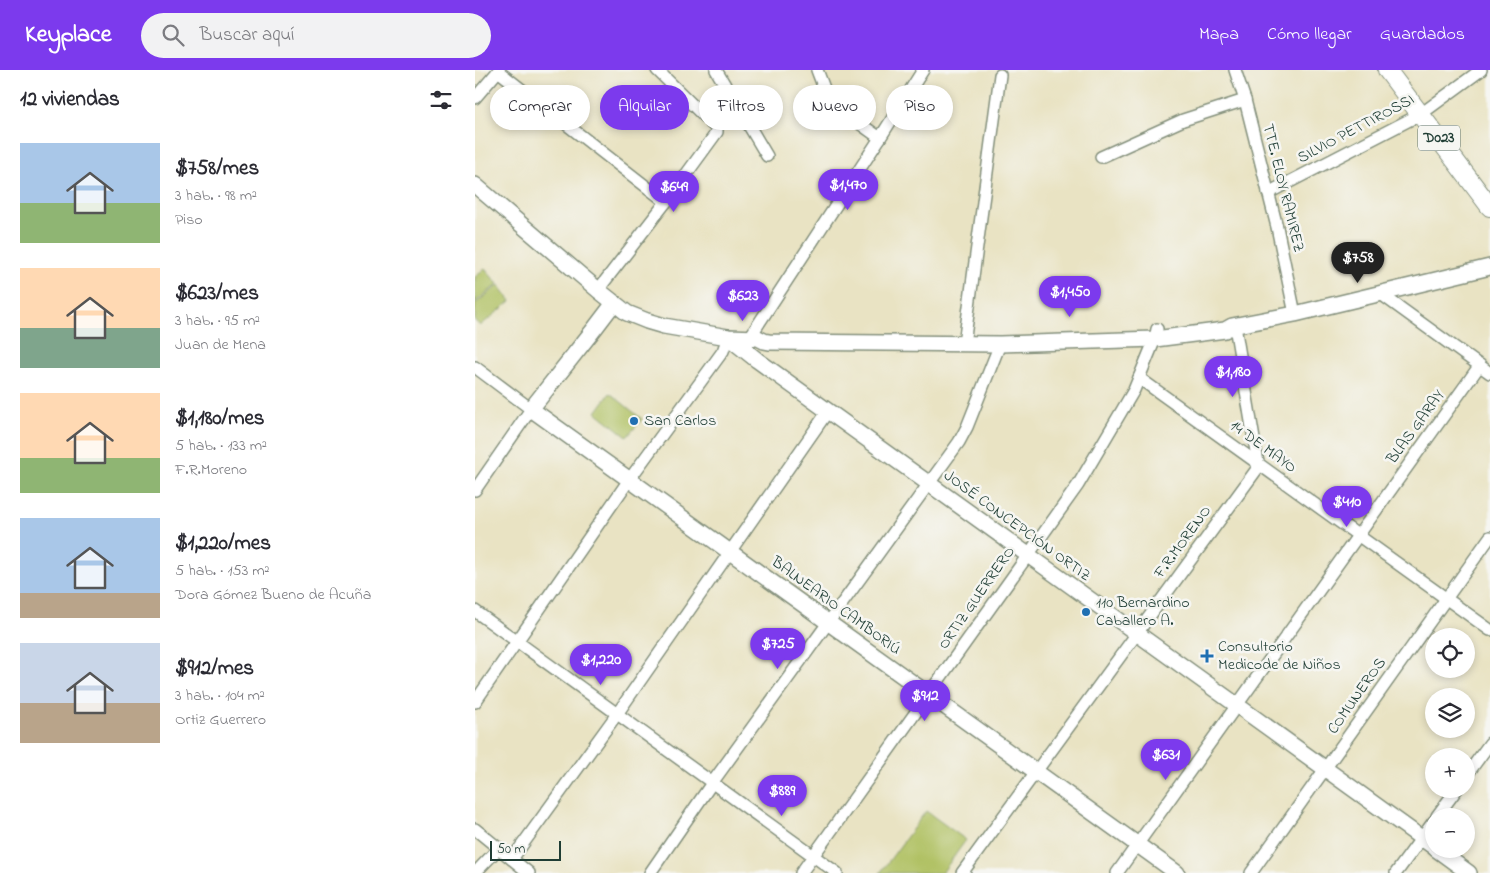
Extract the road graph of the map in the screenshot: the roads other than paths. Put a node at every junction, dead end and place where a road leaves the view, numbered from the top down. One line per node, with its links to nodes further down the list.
1 (657, 70): 18 (street)
2 (716, 70): 14 (street)
3 (817, 70): 13 (street)
4 (923, 70): 13 (street)
5 (1235, 70): 11 (street, TTE. ELOY RAMIREZ)
6 (1387, 70): 12 (main road, D023)
7 (1481, 70): 12 (street, SILVIO PETTIROSSI)
8 (498, 71): 10 (street); 18 (street)
9 (999, 75): 29 (street)
10 (475, 98)
11 (1245, 100): 15 (street); 17 (street, TTE. ELOY RAMIREZ)
12 (1421, 114): 17 (street, SILVIO PETTIROSSI); 19 (main road, D023)
13 (880, 138): 28 (street)
14 (767, 156)
15 (1101, 157)
16 (475, 185): 21 (street, JOSÉ CONCEPCIÓN ORTIZ)
17 (1268, 193): 24 (street, TTE. ELOY RAMIREZ)
18 (666, 202): 21 (street)
19 (1490, 206)
20 (1490, 267): 22 (street)
21 (597, 290): 23 (street, JOSÉ CONCEPCIÓN ORTIZ)
22 (1381, 294): 24 (street); 32 (street)
23 (614, 303): 27 (street, JOSÉ CONCEPCIÓN ORTIZ); 36 (street)
24 (1295, 314): 25 (street)
25 (1233, 326): 26 (street); 38 (street)
26 (1156, 334): 29 (street); 30 (street); 35 (street, ORTIZ GUERRERO)
27 (728, 337): 28 (street); 31 (street, JOSÉ CONCEPCIÓN ORTIZ); 39 (street)
28 (754, 337): 29 (street); 31 (street)
29 (965, 339): 30 (street)
30 (1000, 344): 40 (street)
31 (757, 360): 37 (street, JOSÉ CONCEPCIÓN ORTIZ)
32 (1480, 365): 34 (street); 42 (street, BLAS GARAY)
33 (475, 367): 36 (street, BALNEARIO CAMBORIÚ)
34 (1490, 373)
35 (1139, 378): 38 (street, 14 DE MAYO); 45 (street, ORTIZ GUERRERO)
36 (531, 409): 39 (street, BALNEARIO CAMBORIÚ); 41 (street)
37 (828, 411): 40 (street, JOSÉ CONCEPCIÓN ORTIZ); 44 (street)
38 (1257, 463): 42 (street, 14 DE MAYO); 50 (street, F.R.MORENO)
39 (629, 480): 44 (street, BALNEARIO CAMBORIÚ); 51 (street)
40 (929, 484): 45 (street, JOSÉ CONCEPCIÓN ORTIZ); 48 (street)
41 (475, 490)
42 (1358, 535): 46 (street, 14 DE MAYO); 54 (street, BLAS GARAY)
43 (1490, 537): 46 (street, COMUNEROS)
44 (730, 552): 48 (street, BALNEARIO CAMBORIÚ); 55 (street)
45 (1027, 555): 50 (street, JOSÉ CONCEPCIÓN ORTIZ); 52 (street, ORTIZ GUERRERO)
46 (1446, 598): 49 (street, 14 DE MAYO); 58 (street, COMUNEROS)
47 (475, 611): 51 (street)
48 (829, 623): 52 (street, BALNEARIO CAMBORIÚ); 60 (street)
49 (1490, 630)
50 (1137, 634): 54 (street, JOSÉ CONCEPCIÓN ORTIZ); 59 (street, F.R.MORENO)
51 (516, 641): 53 (street); 55 (street)
52 (928, 694): 59 (street, BALNEARIO CAMBORIÚ); 67 (street, ORTIZ GUERRERO)
53 (475, 702)
54 (1236, 705): 58 (street, JOSÉ CONCEPCIÓN ORTIZ); 65 (street, BLAS GARAY)
55 (617, 714): 60 (street); 69 (street)
56 (1490, 743): 57 (street)
57 (1475, 764)
58 (1325, 769): 63 (street, JOSÉ CONCEPCIÓN ORTIZ); 78 (street, COMUNEROS)
59 (1035, 772): 65 (street, BALNEARIO CAMBORIÚ); 75 (street, F.R.MORENO)
60 (712, 782): 67 (street); 72 (street)
61 (475, 829): 66 (street)
62 (1425, 833): 63 (street)
63 (1421, 838): 64 (street, JOSÉ CONCEPCIÓN ORTIZ); 79 (street)
64 (1425, 841)
65 (1137, 845): 76 (street, BLAS GARAY); 77 (street, BALNEARIO CAMBORIÚ)
66 (499, 848): 69 (street); 70 (street)
67 (813, 856): 73 (street, ORTIZ GUERRERO); 74 (street)
68 (1449, 858): 80 (street, JOSÉ CONCEPCIÓN ORTIZ)
69 (512, 859): 71 (street)
70 (475, 873)
71 (529, 873)
72 (649, 873)
73 (801, 873)
74 (837, 873)
75 (962, 873)
76 (1117, 873)
77 (1177, 873)
78 (1251, 873)
79 (1396, 873)
80 (1469, 873)

